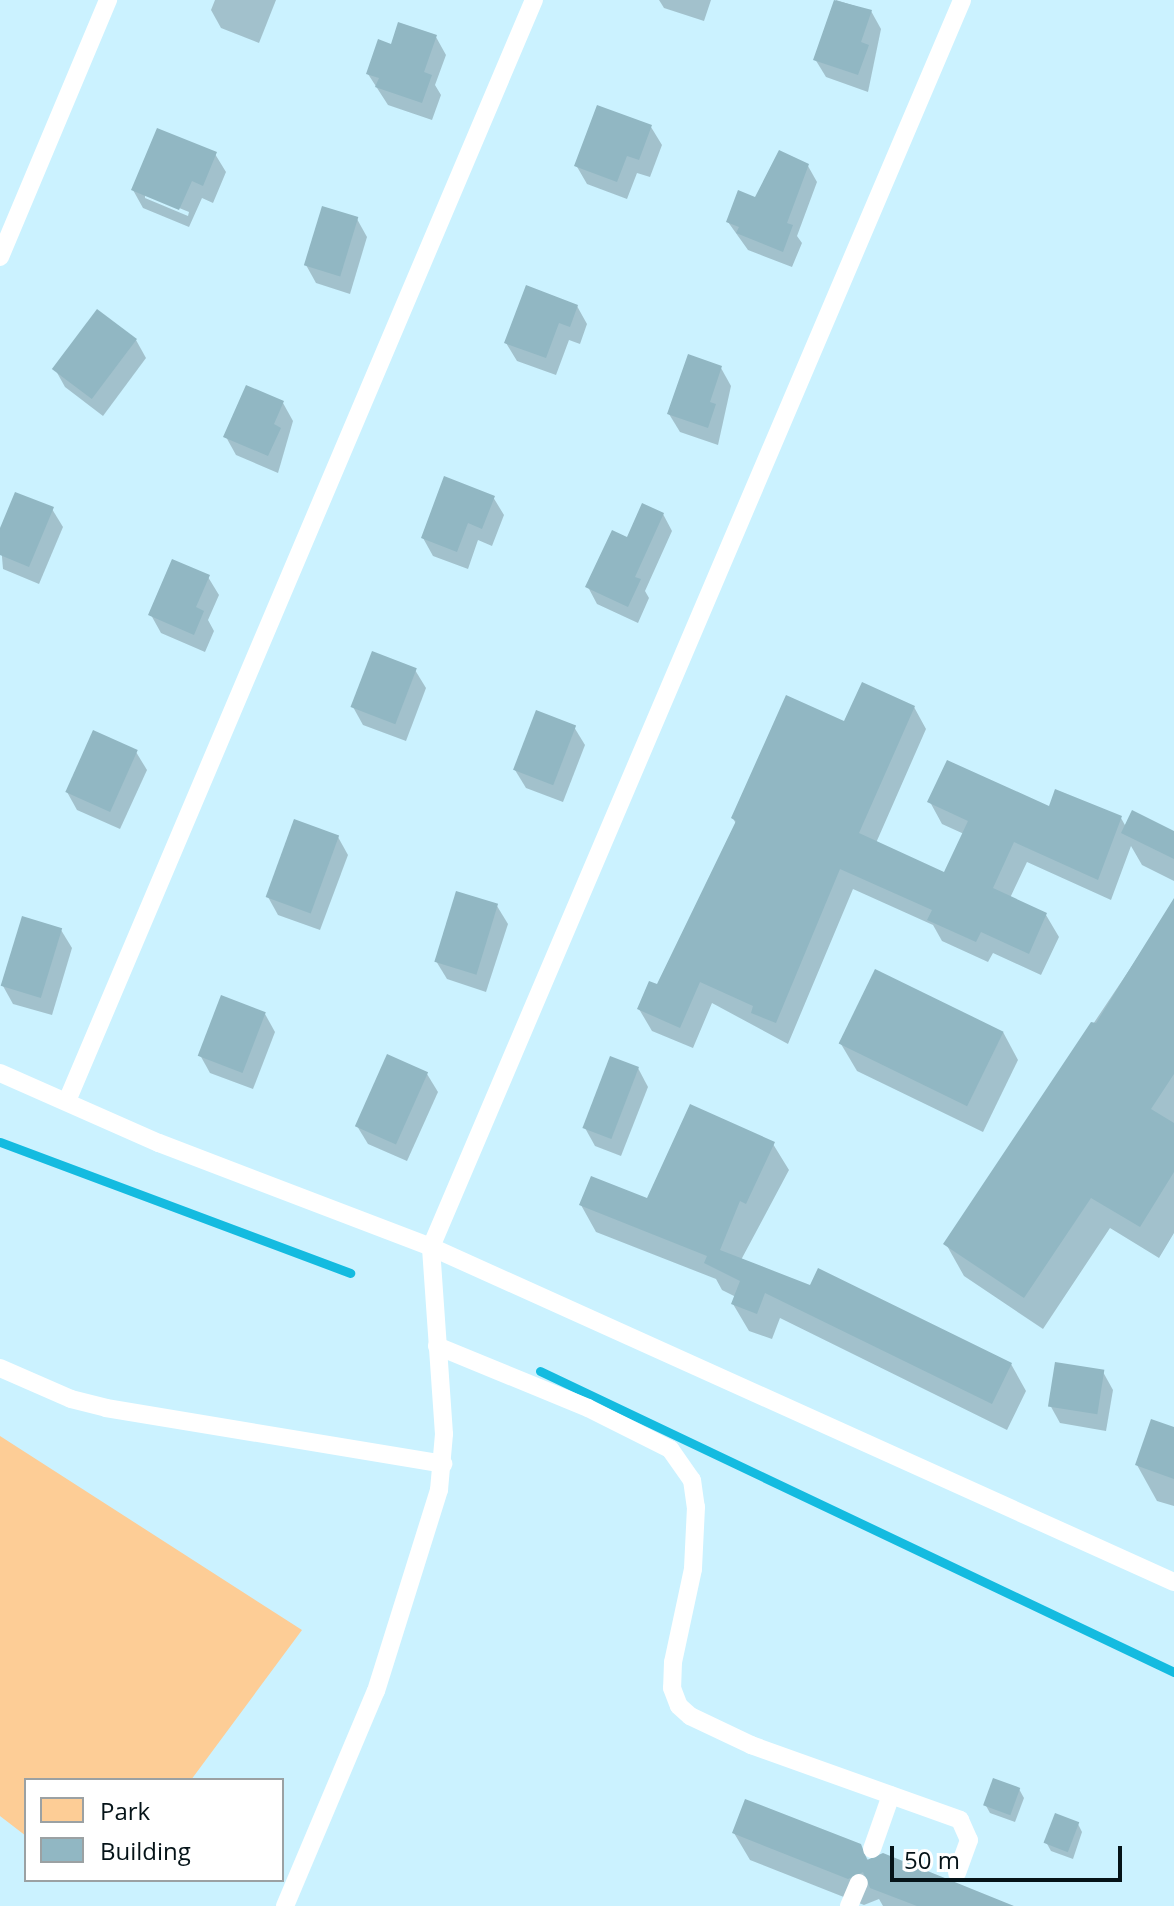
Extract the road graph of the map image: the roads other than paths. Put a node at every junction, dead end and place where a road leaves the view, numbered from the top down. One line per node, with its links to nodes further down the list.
1 (108, 0): 4 (lane)
2 (534, 0): 6 (lane)
3 (962, 0): 7 (lane)
4 (0, 257)
5 (0, 1073): 6 (lane)
6 (67, 1101): 7 (lane)
7 (431, 1247): 8 (lane); 11 (lane)
8 (437, 1346): 10 (lane); 12 (lane)
9 (0, 1368): 10 (lane)
10 (443, 1464): 16 (lane)
11 (1174, 1582)
12 (891, 1795): 13 (lane); 14 (lane)
13 (872, 1849)
14 (957, 1873)
15 (859, 1883): 17 (lane)
16 (285, 1906)
17 (849, 1906)

